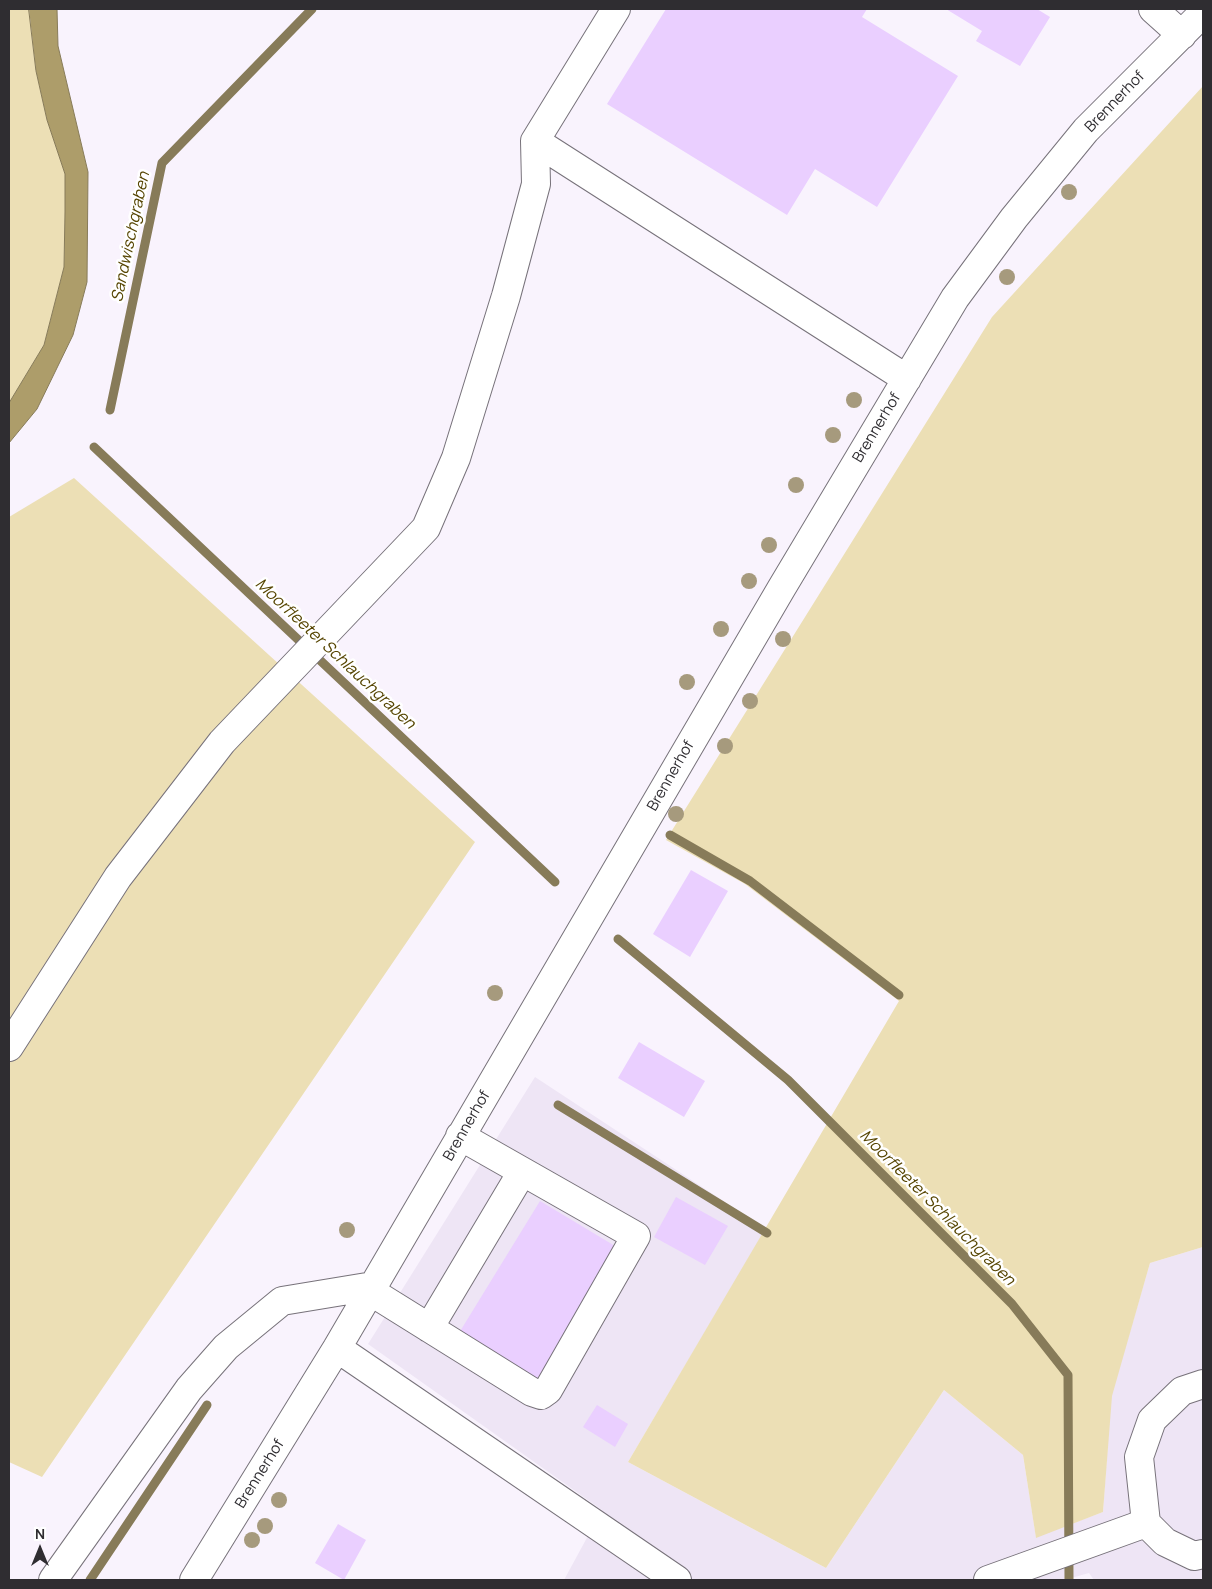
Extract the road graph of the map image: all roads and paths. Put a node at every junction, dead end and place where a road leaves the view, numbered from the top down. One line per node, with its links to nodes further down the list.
1 (616, 9): 5 (street)
2 (1153, 9): 4 (street)
3 (1203, 13): 4 (street, Brennerhof)
4 (1182, 35): 6 (street, Brennerhof)
5 (535, 141): 6 (street); 7 (street)
6 (907, 379): 8 (street, Brennerhof)
7 (9, 1047)
8 (460, 1136): 9 (street); 10 (street, Brennerhof)
9 (522, 1172): 11 (street); 11 (street)
10 (372, 1288): 11 (street); 12 (street, Brennerhof); 17 (street)
11 (429, 1328)
12 (337, 1348): 18 (street, Brennerhof); 19 (street)
13 (1203, 1384): 14 (street)
14 (1146, 1523): 15 (street); 16 (street)
15 (1203, 1554)
16 (997, 1577)
17 (53, 1580)
18 (194, 1580)
19 (677, 1580)

